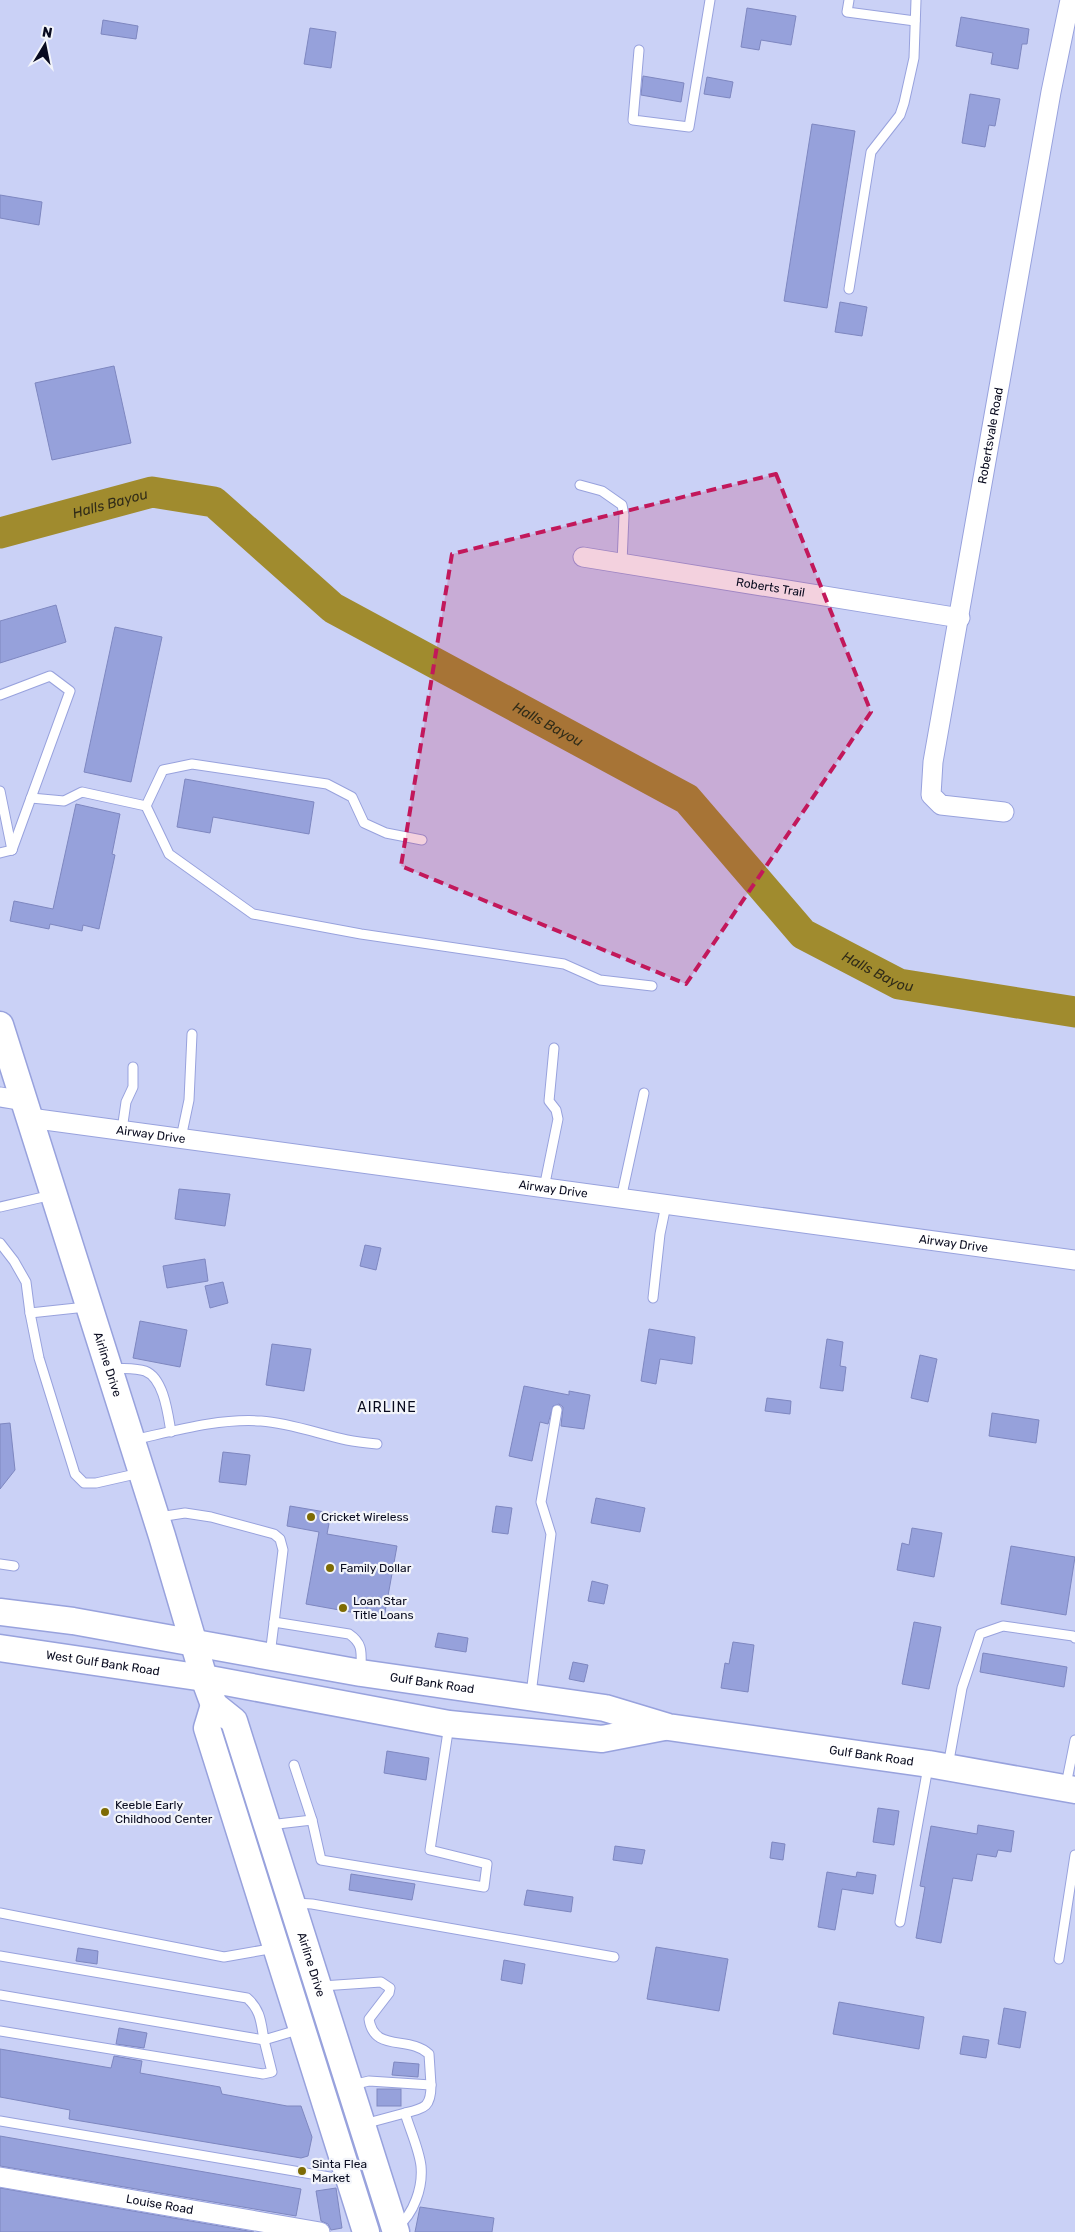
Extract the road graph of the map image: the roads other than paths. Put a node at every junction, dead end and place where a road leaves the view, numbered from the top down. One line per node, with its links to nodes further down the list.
1 (710, 0): 6 (lane)
2 (849, 0): 5 (lane)
3 (916, 0): 5 (lane)
4 (1070, 0): 11 (street, Robertsvale Road)
5 (915, 21): 7 (lane)
6 (639, 50)
7 (850, 288)
8 (580, 485): 10 (lane)
9 (582, 557): 10 (street, Roberts Trail)
10 (622, 564): 11 (street, Roberts Trail)
11 (960, 618): 16 (street, Robertsvale Road)
12 (0, 695): 14 (lane)
13 (0, 791): 18 (lane)
14 (31, 798): 15 (lane); 18 (lane)
15 (146, 806): 17 (lane); 20 (lane)
16 (1004, 812)
17 (422, 840)
18 (12, 850): 19 (lane)
19 (0, 853)
20 (652, 986)
21 (0, 1025): 26 (main road, Airline Drive)
22 (192, 1034): 28 (lane)
23 (554, 1048): 29 (lane)
24 (133, 1067): 27 (lane)
25 (644, 1093): 31 (lane)
26 (18, 1105): 27 (street, Airway Drive); 30 (main road, Airline Drive)
27 (122, 1130): 28 (street, Airway Drive)
28 (181, 1138): 29 (street, Airway Drive)
29 (544, 1188): 31 (street, Airway Drive)
30 (54, 1194): 33 (lane); 37 (main road, Airline Drive)
31 (621, 1199): 32 (street, Airway Drive)
32 (666, 1205): 35 (street, Airway Drive); 36 (lane)
33 (0, 1207)
34 (0, 1244): 38 (lane)
35 (1075, 1260)
36 (653, 1298)
37 (90, 1306): 38 (lane); 39 (main road, Airline Drive)
38 (30, 1313): 44 (lane)
39 (110, 1368): 41 (lane); 42 (main road, Airline Drive)
40 (557, 1410): 56 (lane)
41 (171, 1432): 42 (lane); 43 (lane)
42 (132, 1440): 44 (main road, Airline Drive)
43 (377, 1444)
44 (143, 1473): 45 (main road, Airline Drive)
45 (156, 1517): 49 (lane); 51 (main road, Airline Drive)
46 (0, 1564): 47 (lane)
47 (14, 1566)
48 (0, 1612): 51 (main road)
49 (274, 1622): 53 (lane); 54 (lane)
50 (1075, 1638): 62 (lane)
51 (194, 1643): 53 (main road, Gulf Bank Road); 55 (main road, Airline Drive)
52 (0, 1648): 55 (main road, West Gulf Bank Road)
53 (270, 1656): 54 (main road, Gulf Bank Road)
54 (361, 1673): 56 (main road, Gulf Bank Road)
55 (204, 1678): 57 (main road, Airline Drive); 58 (main road, Gulf Bank Road)
56 (531, 1697): 59 (main road, Gulf Bank Road)
57 (214, 1705): 65 (main road, Airline Drive); 70 (main road)
58 (449, 1724): 59 (main road, Gulf Bank Road); 64 (lane)
59 (668, 1727): 62 (main road, Gulf Bank Road)
60 (1075, 1740): 63 (lane)
61 (294, 1765): 64 (lane)
62 (938, 1766): 63 (main road, Gulf Bank Road); 69 (lane)
63 (1070, 1789)
64 (312, 1820): 65 (lane)
65 (267, 1825): 67 (main road, Airline Drive)
66 (1075, 1855): 73 (lane)
67 (292, 1903): 72 (lane); 74 (main road, Airline Drive)
68 (0, 1912): 70 (lane)
69 (900, 1922)
70 (276, 1948): 76 (main road)
71 (0, 1956): 78 (lane)
72 (614, 1957)
73 (1058, 1959)
74 (319, 1987): 79 (lane); 80 (main road, Airline Drive)
75 (0, 1995): 78 (lane)
76 (302, 2028): 78 (lane); 85 (main road)
77 (0, 2031): 78 (lane)
78 (264, 2040)
79 (430, 2085): 80 (lane); 81 (lane)
80 (351, 2086): 83 (main road, Airline Drive)
81 (405, 2113): 83 (lane); 86 (lane)
82 (0, 2121): 85 (lane)
83 (363, 2124): 86 (main road, Airline Drive)
84 (0, 2177): 87 (street, Louise Road)
85 (350, 2181): 88 (main road)
86 (396, 2230)
87 (320, 2232)
88 (366, 2232)

